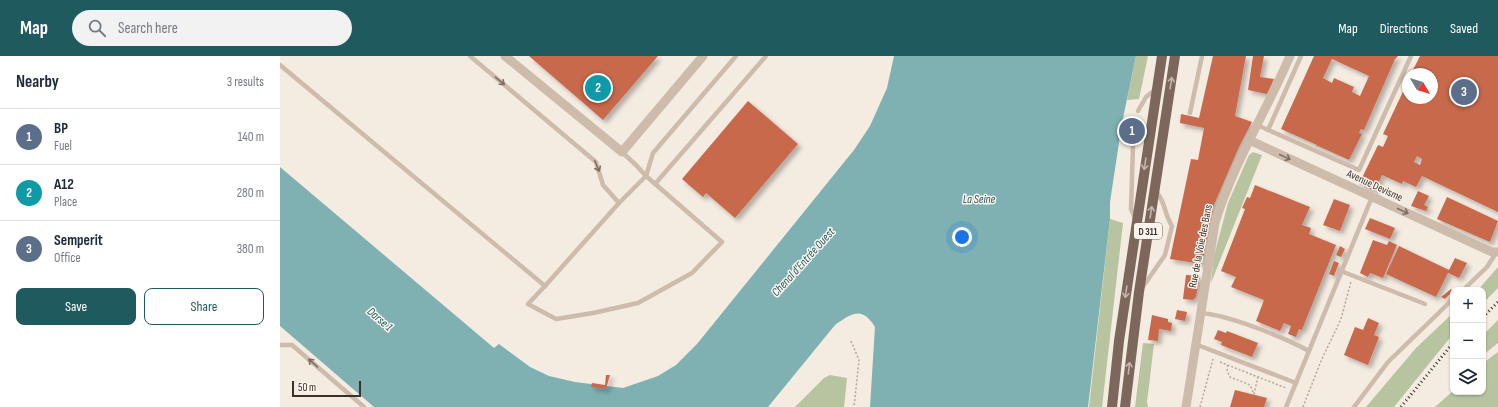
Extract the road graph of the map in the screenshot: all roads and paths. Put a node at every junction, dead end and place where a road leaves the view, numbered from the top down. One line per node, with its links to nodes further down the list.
1 (470, 56): 25 (lane, one-way to 25)
2 (505, 56): 20 (street)
3 (703, 56): 20 (street)
4 (736, 56): 21 (lane)
5 (766, 56): 22 (lane)
6 (1162, 56): 13 (main road, D 311)
7 (1175, 56): 23 (main road, D 311, one-way to 7)
8 (1202, 56): 15 (lane)
9 (1290, 56): 16 (street, Rue de la Voie des Bans)
10 (1301, 56): 17 (lane)
11 (1411, 56): 17 (lane)
12 (280, 65): 30 (lane)
13 (1157, 88): 14 (lane); 26 (main road, D 311, one-way to 26)
14 (1138, 111)
15 (1190, 113)
16 (1257, 125): 17 (lane); 18 (street, Rue de la Voie des Bans)
17 (1268, 130)
18 (1249, 140): 24 (street, Avenue Devisme, one-way to 24); 35 (street, Rue de la Voie des Bans)
19 (1133, 145): 26 (lane)
20 (622, 152): 21 (lane)
21 (646, 176): 22 (lane); 25 (lane)
22 (655, 184): 30 (lane)
23 (1154, 190): 32 (main road, D 311, one-way to 23); 32 (lane)
24 (1372, 197): 27 (street, Avenue Devisme, one-way to 27); 28 (lane)
25 (619, 203): 30 (lane)
26 (1136, 220): 46 (main road, D 311, one-way to 46)
27 (1495, 252): 31 (lane)
28 (1341, 272): 29 (lane); 39 (lane)
29 (1350, 275): 34 (lane); 51 (path)
30 (545, 286)
31 (1466, 287)
32 (1138, 292): 47 (main road, D 311, one-way to 32)
33 (1450, 302): 52 (lane)
34 (1425, 304)
35 (1200, 313): 37 (street, Rue de la Voie des Bans); 39 (lane)
36 (851, 341): 45 (path)
37 (1195, 344): 42 (lane); 48 (street, Rue de la Voie des Bans)
38 (280, 345): 44 (lane, one-way to 38)
39 (1309, 351): 42 (lane)
40 (1228, 365): 41 (path); 41 (path); 49 (path)
41 (1258, 377): 43 (path)
42 (1296, 383): 43 (lane)
43 (1293, 391): 50 (lane)
44 (364, 407)
45 (854, 407)
46 (1112, 407)
47 (1124, 407)
48 (1186, 407)
49 (1200, 407)
50 (1286, 407)
51 (1303, 407)
52 (1354, 407)

